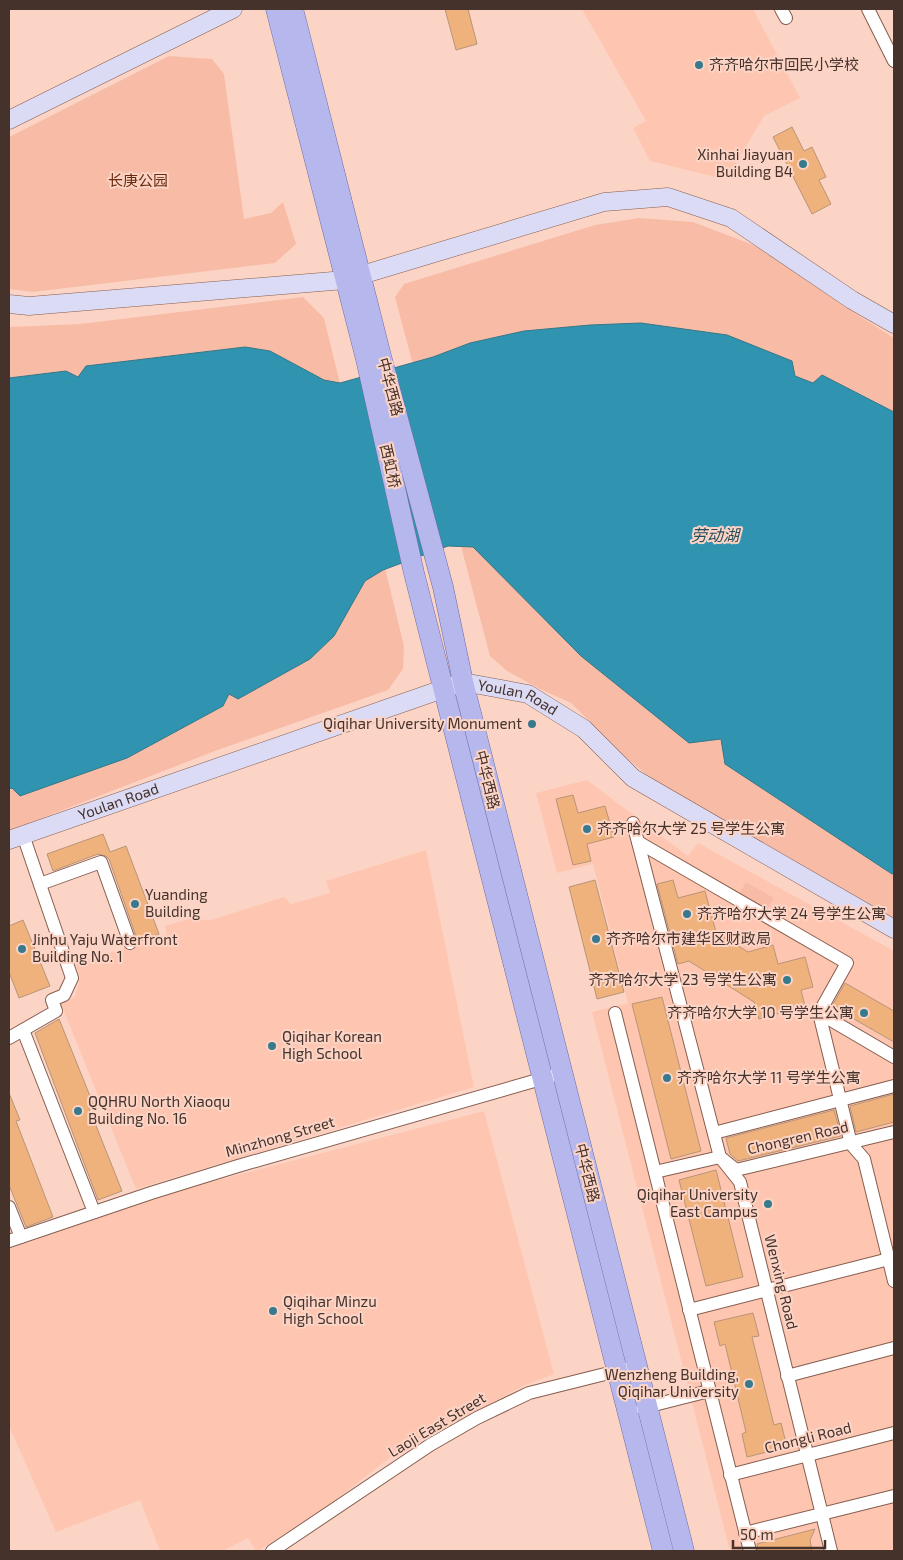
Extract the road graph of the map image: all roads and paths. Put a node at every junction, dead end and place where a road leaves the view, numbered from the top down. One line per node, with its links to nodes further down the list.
1 (233, 9): 6 (street)
2 (276, 9): 7 (main road, 中华西路)
3 (294, 9): 7 (main road, 中华西路)
4 (868, 9): 5 (street)
5 (894, 61)
6 (9, 120)
7 (353, 278): 8 (street); 9 (street); 10 (main road, 中华西路)
8 (9, 304)
9 (894, 324)
10 (373, 358): 11 (main road, 西虹桥); 12 (main road, 中华西路)
11 (414, 573): 13 (main road, 中华西路)
12 (462, 682): 13 (street, Youlan Road); 18 (street, Youlan Road); 25 (main road, 中华西路)
13 (443, 689): 15 (street, Youlan Road); 26 (main road, 中华西路)
14 (633, 823): 16 (street, Wenxing Road)
15 (16, 837): 17 (street)
16 (638, 842): 21 (street); 30 (street, Wenxing Road)
17 (40, 884): 19 (street); 22 (street)
18 (894, 929)
19 (130, 943)
20 (615, 1013): 33 (street)
21 (819, 1013): 24 (street); 28 (street)
22 (23, 1030): 23 (street); 35 (street)
23 (9, 1038)
24 (894, 1057)
25 (562, 1073): 26 (street, Minzhong Street); 42 (main road, 中华西路)
26 (543, 1079): 35 (street, Minzhong Street); 43 (main road, 中华西路)
27 (894, 1086): 28 (street)
28 (840, 1100): 30 (street); 31 (street)
29 (894, 1132): 31 (street, Chongren Road)
30 (714, 1133): 32 (street, Wenxing Road)
31 (851, 1142): 32 (street, Chongren Road); 37 (street)
32 (720, 1158): 33 (street); 39 (street, Wenxing Road)
33 (655, 1172): 40 (street)
34 (9, 1207): 36 (street)
35 (94, 1212): 36 (street, Minzhong Street)
36 (15, 1239)
37 (889, 1259): 38 (street); 39 (street)
38 (894, 1282)
39 (766, 1290): 40 (street); 44 (street, Wenxing Road)
40 (689, 1310): 45 (street)
41 (894, 1348): 44 (street)
42 (637, 1366): 43 (street, Laoji East Street); 46 (main road, 中华西路)
43 (617, 1371): 47 (main road, 中华西路); 54 (street, Laoji East Street)
44 (787, 1376): 49 (street, Wenxing Road)
45 (710, 1391): 46 (street); 50 (street)
46 (647, 1406): 47 (street); 56 (main road, 中华西路)
47 (627, 1411): 55 (main road, 中华西路)
48 (894, 1433): 49 (street, Chongli Road)
49 (807, 1455): 50 (street, Chongli Road); 52 (street, Wenxing Road)
50 (730, 1475): 53 (street)
51 (894, 1496): 52 (street)
52 (821, 1514): 53 (street); 58 (street, Wenxing Road)
53 (745, 1533): 57 (street)
54 (272, 1551)
55 (663, 1551)
56 (684, 1551)
57 (750, 1551)
58 (831, 1551)

